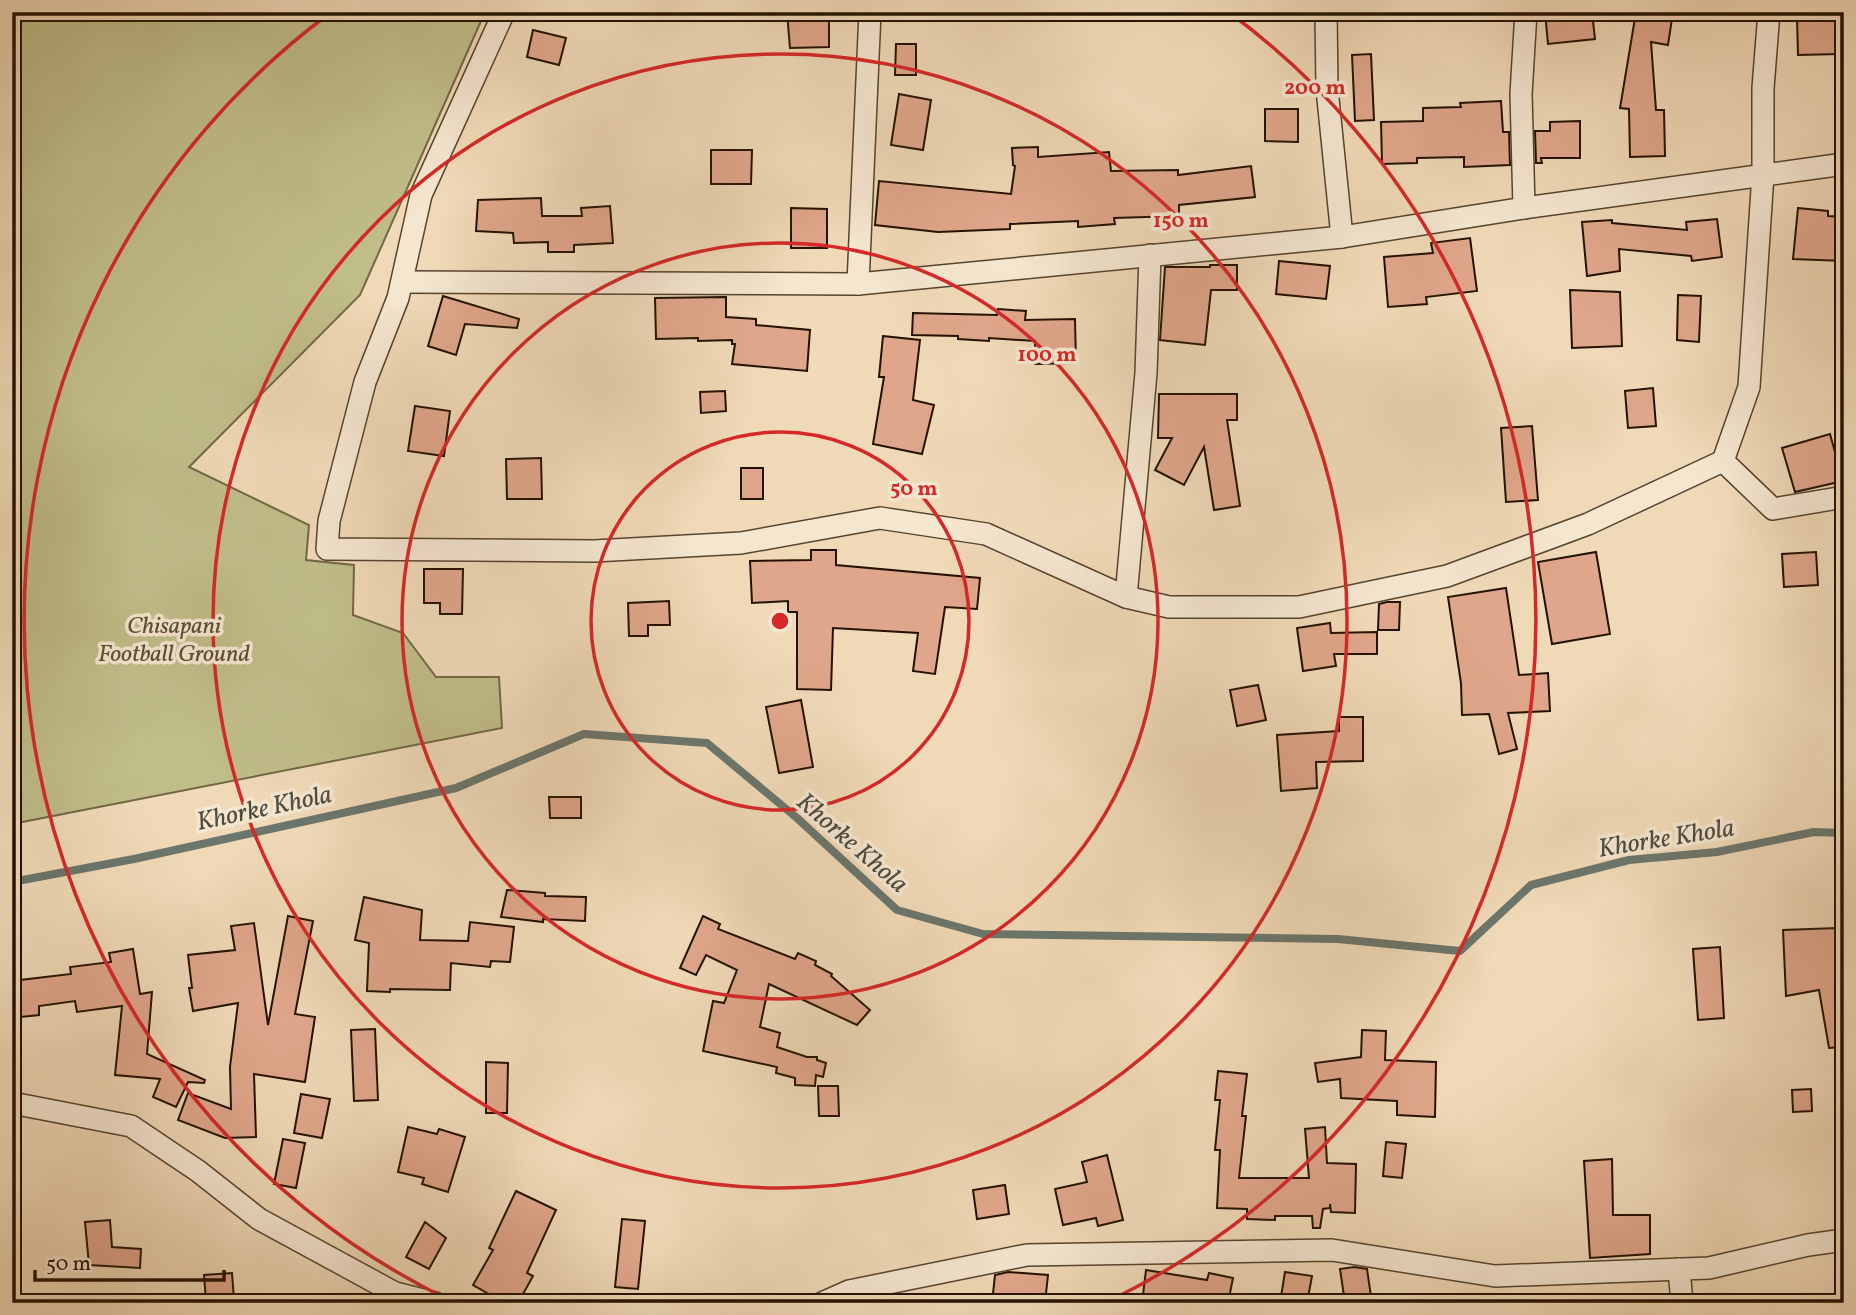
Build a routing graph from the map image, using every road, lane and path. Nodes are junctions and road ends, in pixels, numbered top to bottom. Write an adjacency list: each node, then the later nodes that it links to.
1 (504, 12): 11 (street)
2 (870, 12): 12 (street)
3 (1326, 12): 9 (street)
4 (1526, 12): 8 (street)
5 (1769, 12): 7 (street)
6 (1844, 164): 7 (street)
7 (1763, 174): 8 (street); 13 (street)
8 (1524, 208): 9 (street)
9 (1342, 237): 10 (street)
10 (1150, 256): 12 (street); 15 (street)
11 (403, 282): 12 (street); 15 (street)
12 (858, 284)
13 (1723, 461): 14 (street); 15 (street)
14 (1844, 497)
15 (1126, 597)
16 (12, 1103): 19 (street)
17 (1844, 1241): 18 (street)
18 (1679, 1269): 20 (street); 21 (street)
19 (435, 1303)
20 (822, 1303)
21 (1682, 1303)

